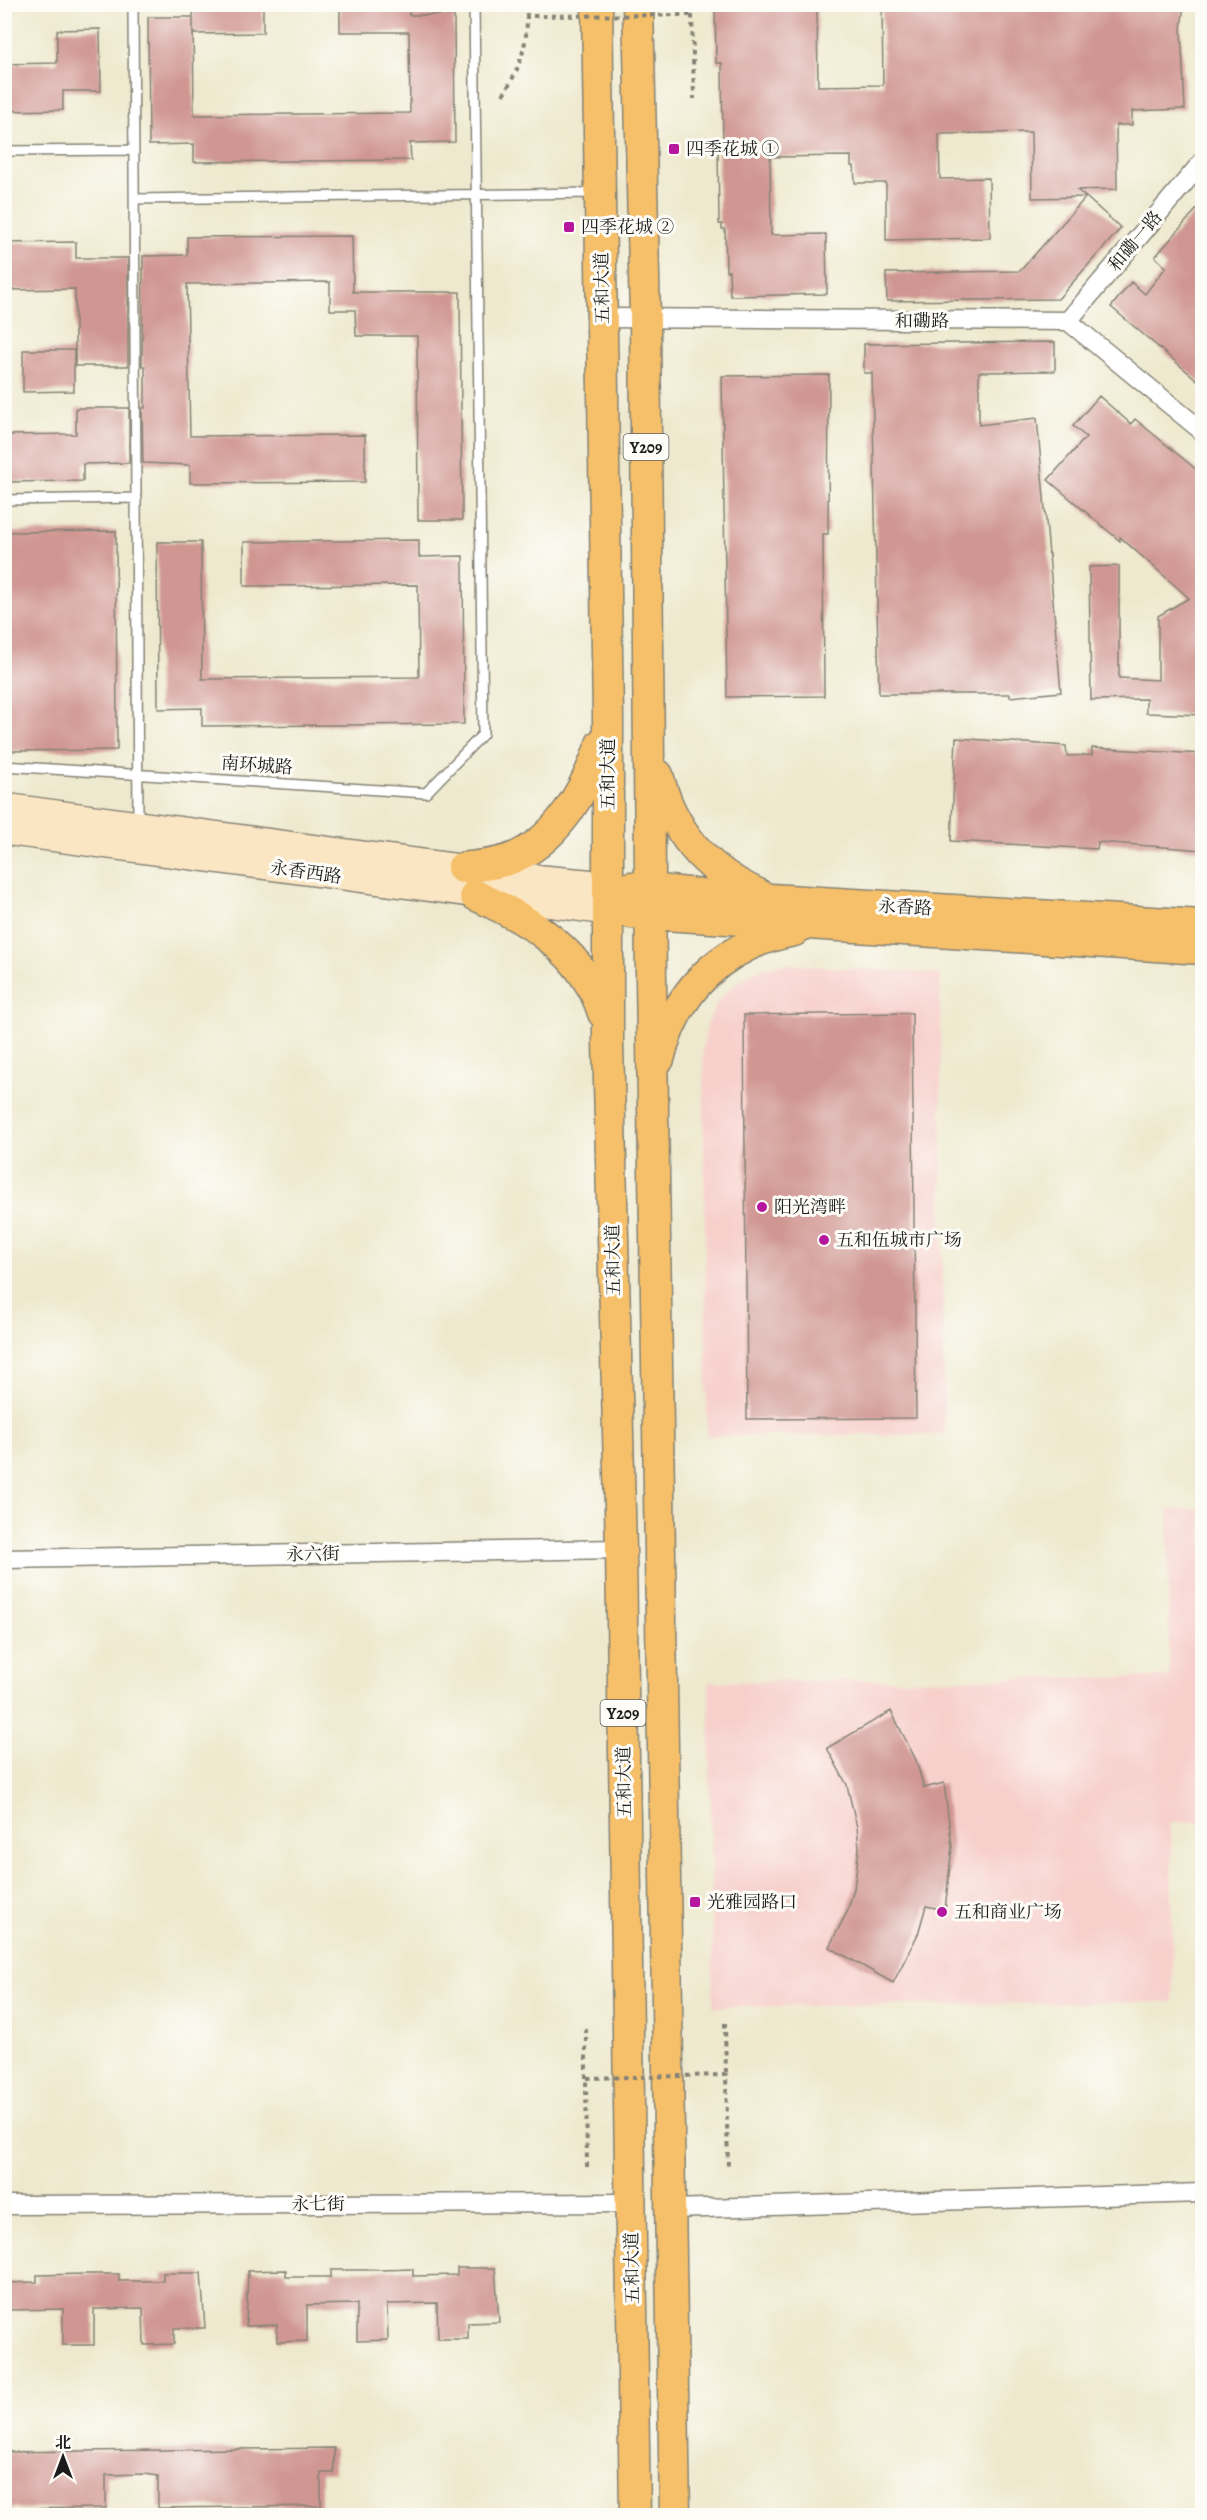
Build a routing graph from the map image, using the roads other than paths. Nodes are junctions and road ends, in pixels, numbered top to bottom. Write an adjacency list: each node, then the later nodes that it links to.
1 (133, 4): 5 (lane)
2 (474, 4): 9 (lane)
3 (597, 4): 8 (main road, 五和大道 / Y209)
4 (638, 4): 12 (main road, Y209)
5 (134, 150): 6 (lane); 10 (lane)
6 (4, 151)
7 (1203, 162): 13 (street, 和磡一路)
8 (600, 193): 9 (lane); 11 (main road, 五和大道 / Y209)
9 (476, 195): 10 (lane); 20 (lane, 南环城路)
10 (134, 199): 15 (lane)
11 (602, 318): 12 (street, 和磡路); 17 (main road, 五和大道 / Y209)
12 (645, 320): 13 (street, 和磡路); 18 (main road, Y209)
13 (1068, 321): 14 (street)
14 (1203, 431)
15 (136, 498): 16 (lane); 20 (lane)
16 (4, 500)
17 (608, 717): 18 (main road); 24 (main road); 26 (main road, 五和大道 / Y209)
18 (649, 729): 27 (main road); 28 (main road, Y209)
19 (4, 766): 20 (lane, 南环城路)
20 (139, 774): 22 (lane)
21 (4, 807): 22 (main road, 永香西路)
22 (138, 825): 24 (main road, 永香西路)
23 (4, 831): 25 (main road, 永香西路)
24 (462, 868): 26 (main road, 永香西路)
25 (475, 895): 26 (main road, 永香西路); 32 (main road)
26 (607, 898): 28 (main road, 永香路); 32 (main road, 五和大道 / Y209)
27 (781, 899): 28 (main road, 永香路); 29 (main road, 永香路)
28 (651, 901): 30 (main road, 永香路); 33 (main road, Y209)
29 (1203, 925)
30 (820, 926): 31 (main road, 永香路); 33 (main road)
31 (1203, 949)
32 (608, 1042): 34 (main road, 五和大道 / Y209)
33 (654, 1085): 34 (main road); 40 (main road, Y209)
34 (609, 1089): 35 (main road, 五和大道 / Y209)
35 (621, 1549): 36 (street, 永六街); 38 (main road, 五和大道 / Y209)
36 (4, 1559)
37 (1203, 2193): 40 (street)
38 (631, 2203): 39 (street, 永七街); 41 (main road, 五和大道 / Y209)
39 (4, 2205)
40 (672, 2209): 42 (main road, Y209)
41 (635, 2516)
42 (675, 2516)

